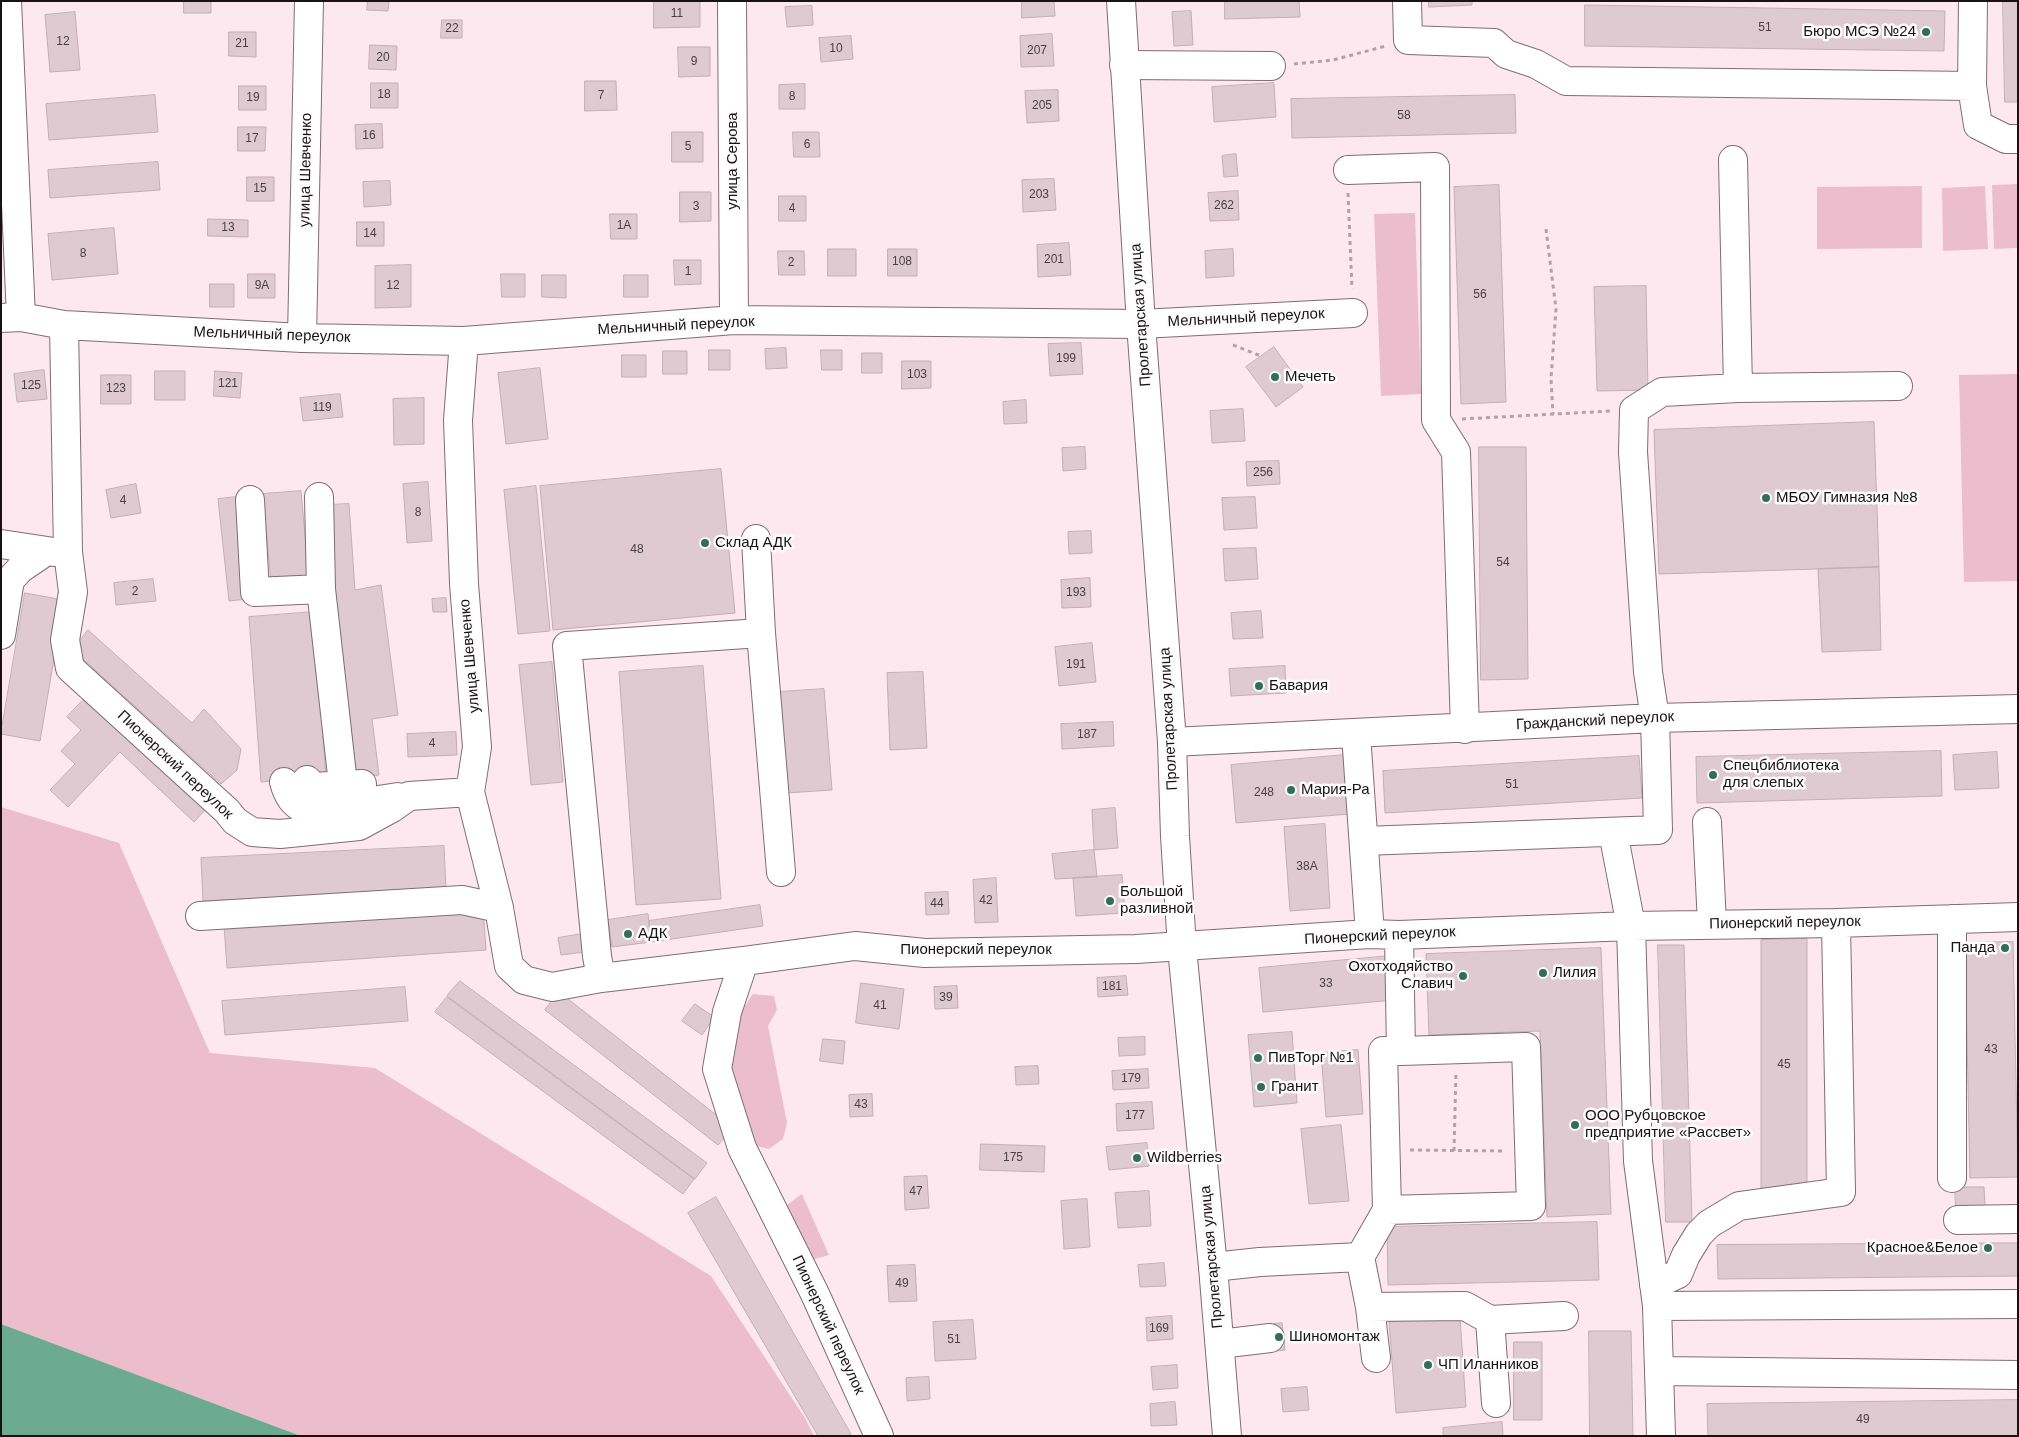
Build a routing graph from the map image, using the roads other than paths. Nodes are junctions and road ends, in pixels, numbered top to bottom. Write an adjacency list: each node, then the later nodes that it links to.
1 (7, 1): 10 (street)
2 (310, 1): 19 (street, улица Шевченко)
3 (732, 1): 16 (street, улица Серова)
4 (1121, 1): 7 (street, Пролетарская улица)
5 (1407, 1): 9 (street)
6 (1972, 1): 9 (street)
7 (1124, 65): 8 (street); 17 (street, Пролетарская улица)
8 (1271, 66)
9 (1972, 86): 11 (street)
10 (7, 124): 15 (street)
11 (2018, 139)
12 (1733, 160): 22 (street)
13 (1348, 170): 33 (street)
14 (1353, 313): 17 (street, Мельничный переулок)
15 (11, 317): 18 (street, Мельничный переулок)
16 (734, 320): 17 (street, Мельничный переулок); 20 (street, Мельничный переулок)
17 (1141, 324): 35 (street, Пролетарская улица)
18 (64, 325): 19 (street, Мельничный переулок); 27 (street, Пионерский переулок)
19 (302, 338): 20 (street, Мельничный переулок)
20 (464, 341): 37 (street, улица Шевченко)
21 (1898, 386): 22 (street)
22 (1738, 388): 32 (street)
23 (319, 497): 28 (street)
24 (250, 500): 28 (street)
25 (756, 539): 29 (street)
26 (1, 544): 27 (street)
27 (56, 552): 30 (street); 38 (street, Пионерский переулок)
28 (321, 589): 36 (street)
29 (761, 633): 42 (street); 55 (street)
30 (1, 635)
31 (2018, 709): 32 (street, Гражданский переулок)
32 (1655, 718): 33 (street, Гражданский переулок); 40 (street)
33 (1465, 729): 34 (street, Гражданский переулок)
34 (1356, 734): 35 (street, Гражданский переулок); 41 (street)
35 (1172, 742): 52 (street, Пролетарская улица)
36 (343, 784): 38 (street); 38 (street)
37 (470, 792): 38 (street); 43 (street, улица Шевченко)
38 (409, 796)
39 (1707, 822): 48 (street)
40 (1613, 832): 41 (street); 49 (street)
41 (1364, 842): 50 (street)
42 (781, 872)
43 (499, 908): 44 (street); 54 (street, улица Шевченко)
44 (200, 916)
45 (2018, 917): 46 (street, Пионерский переулок)
46 (1952, 919): 47 (street, Пионерский переулок); 57 (street)
47 (1836, 923): 48 (street, Пионерский переулок); 63 (street)
48 (1712, 924): 49 (street, Пионерский переулок)
49 (1631, 926): 51 (street, Пионерский переулок); 63 (street)
50 (1370, 934): 51 (street, Пионерский переулок); 52 (street, Пионерский переулок)
51 (1399, 935): 56 (street)
52 (1182, 948): 53 (street, Пионерский переулок); 62 (street, Пролетарская улица)
53 (744, 962): 55 (street, Пионерский переулок); 74 (street, Пионерский переулок)
54 (509, 966): 55 (street, Пионерский переулок)
55 (601, 978)
56 (1401, 1050): 58 (street); 58 (street)
57 (1952, 1178)
58 (1387, 1210): 61 (street)
59 (2018, 1219): 60 (street)
60 (1958, 1220)
61 (1360, 1258): 62 (street); 65 (street)
62 (1213, 1267): 69 (street, Пролетарская улица)
63 (1655, 1296): 64 (street); 71 (street)
64 (2018, 1304)
65 (1370, 1307): 67 (street); 70 (street)
66 (1564, 1316): 67 (street)
67 (1490, 1320): 73 (street)
68 (1270, 1338): 69 (street)
69 (1220, 1344): 75 (street, Пролетарская улица)
70 (1376, 1358)
71 (1659, 1371): 72 (street); 76 (street)
72 (2018, 1375)
73 (1496, 1403)
74 (879, 1436)
75 (1227, 1436)
76 (1661, 1436)

